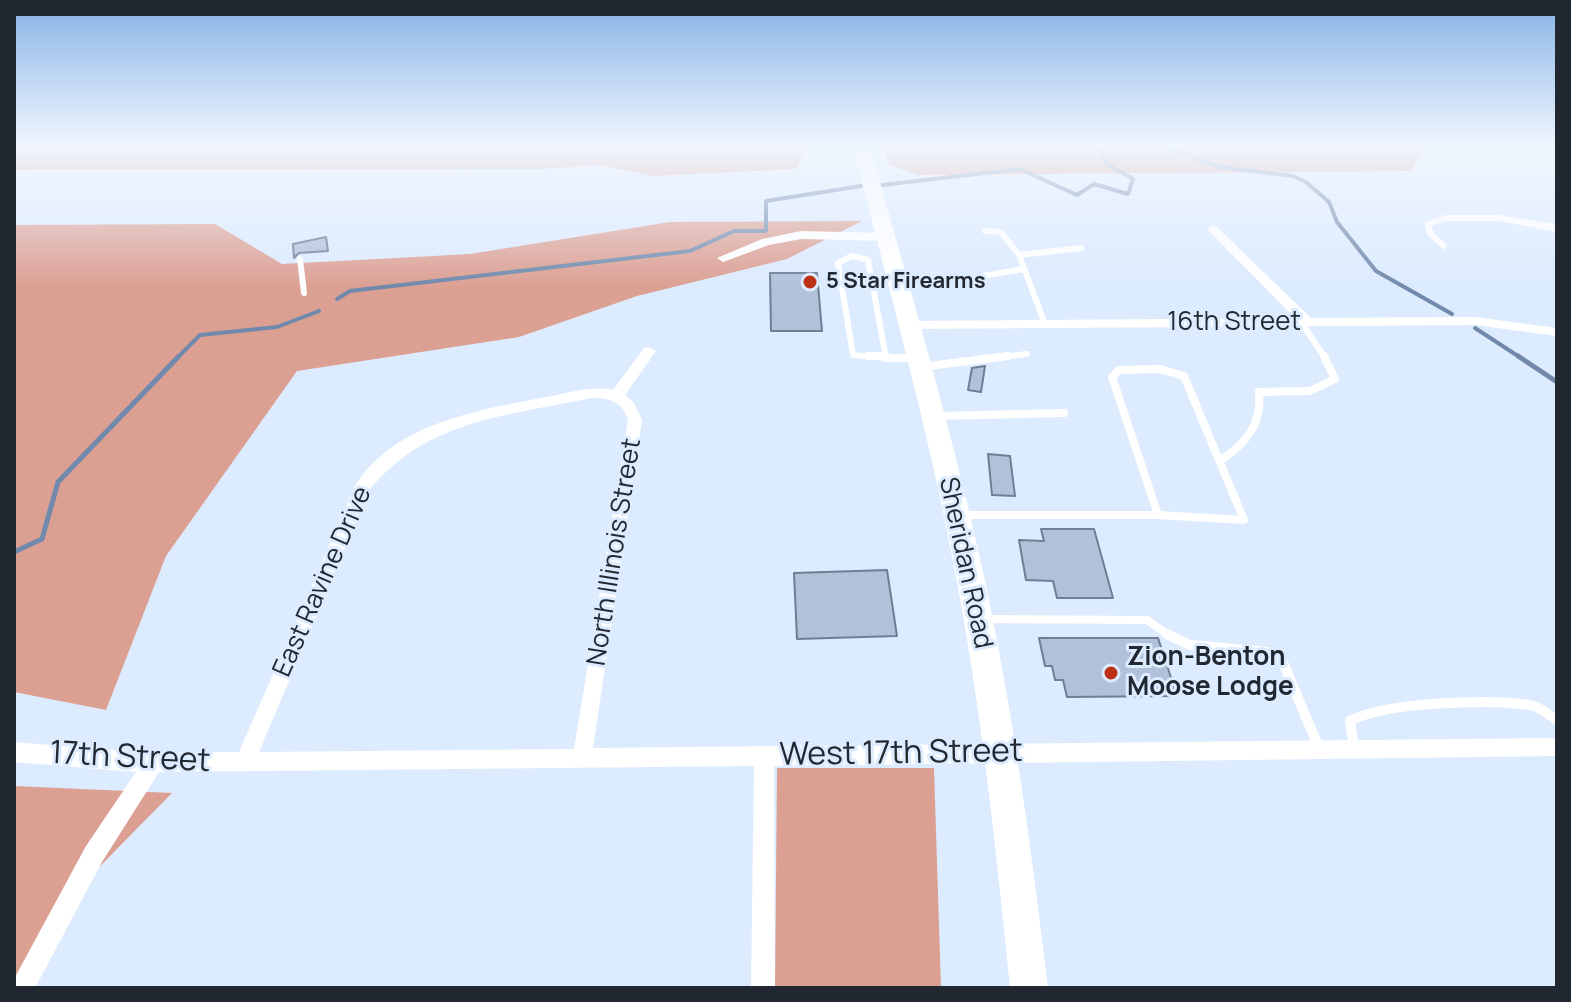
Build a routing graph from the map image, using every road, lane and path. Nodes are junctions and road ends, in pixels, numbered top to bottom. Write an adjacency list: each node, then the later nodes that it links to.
1 (874, 193): 6 (main road, Sheridan Road)
2 (1499, 218): 3 (street); 7 (lane)
3 (1557, 228)
4 (1213, 229): 15 (street)
5 (985, 231): 9 (lane)
6 (886, 237): 10 (street); 17 (main road, Sheridan Road)
7 (1444, 246)
8 (1081, 248): 9 (lane)
9 (1019, 255): 12 (lane)
10 (723, 258)
11 (300, 259): 14 (lane)
12 (1024, 269): 13 (lane); 16 (lane)
13 (983, 276)
14 (304, 293)
15 (1304, 322): 16 (street, 16th Street); 18 (street, 16th Street); 26 (lane)
16 (1045, 324): 17 (street, 16th Street)
17 (910, 325): 22 (main road, Sheridan Road)
18 (1557, 332)
19 (649, 351): 23 (street)
20 (1027, 354): 22 (lane)
21 (886, 358): 21 (lane); 22 (lane)
22 (919, 362): 25 (main road, Sheridan Road)
23 (616, 396): 37 (street, North Illinois Street); 39 (street, East Ravine Drive)
24 (1064, 413): 25 (lane)
25 (932, 416): 27 (main road, Sheridan Road)
26 (1220, 461): 28 (lane); 28 (lane)
27 (955, 515): 28 (lane); 29 (main road, Sheridan Road)
28 (1158, 515)
29 (979, 619): 32 (lane); 35 (main road, Sheridan Road)
30 (1557, 720): 33 (lane)
31 (1557, 747): 33 (street, West 17th Street)
32 (1320, 749): 33 (street, West 17th Street); 35 (street, West 17th Street)
33 (1355, 749)
34 (14, 752): 38 (street, 17th Street)
35 (1002, 753): 36 (street, West 17th Street); 42 (main road, Sheridan Road)
36 (764, 756): 37 (street, West 17th Street); 41 (street)
37 (582, 758): 39 (street, West 17th Street)
38 (154, 762): 39 (street, 17th Street); 40 (street)
39 (245, 762)
40 (22, 988)
41 (763, 988)
42 (1029, 988)

